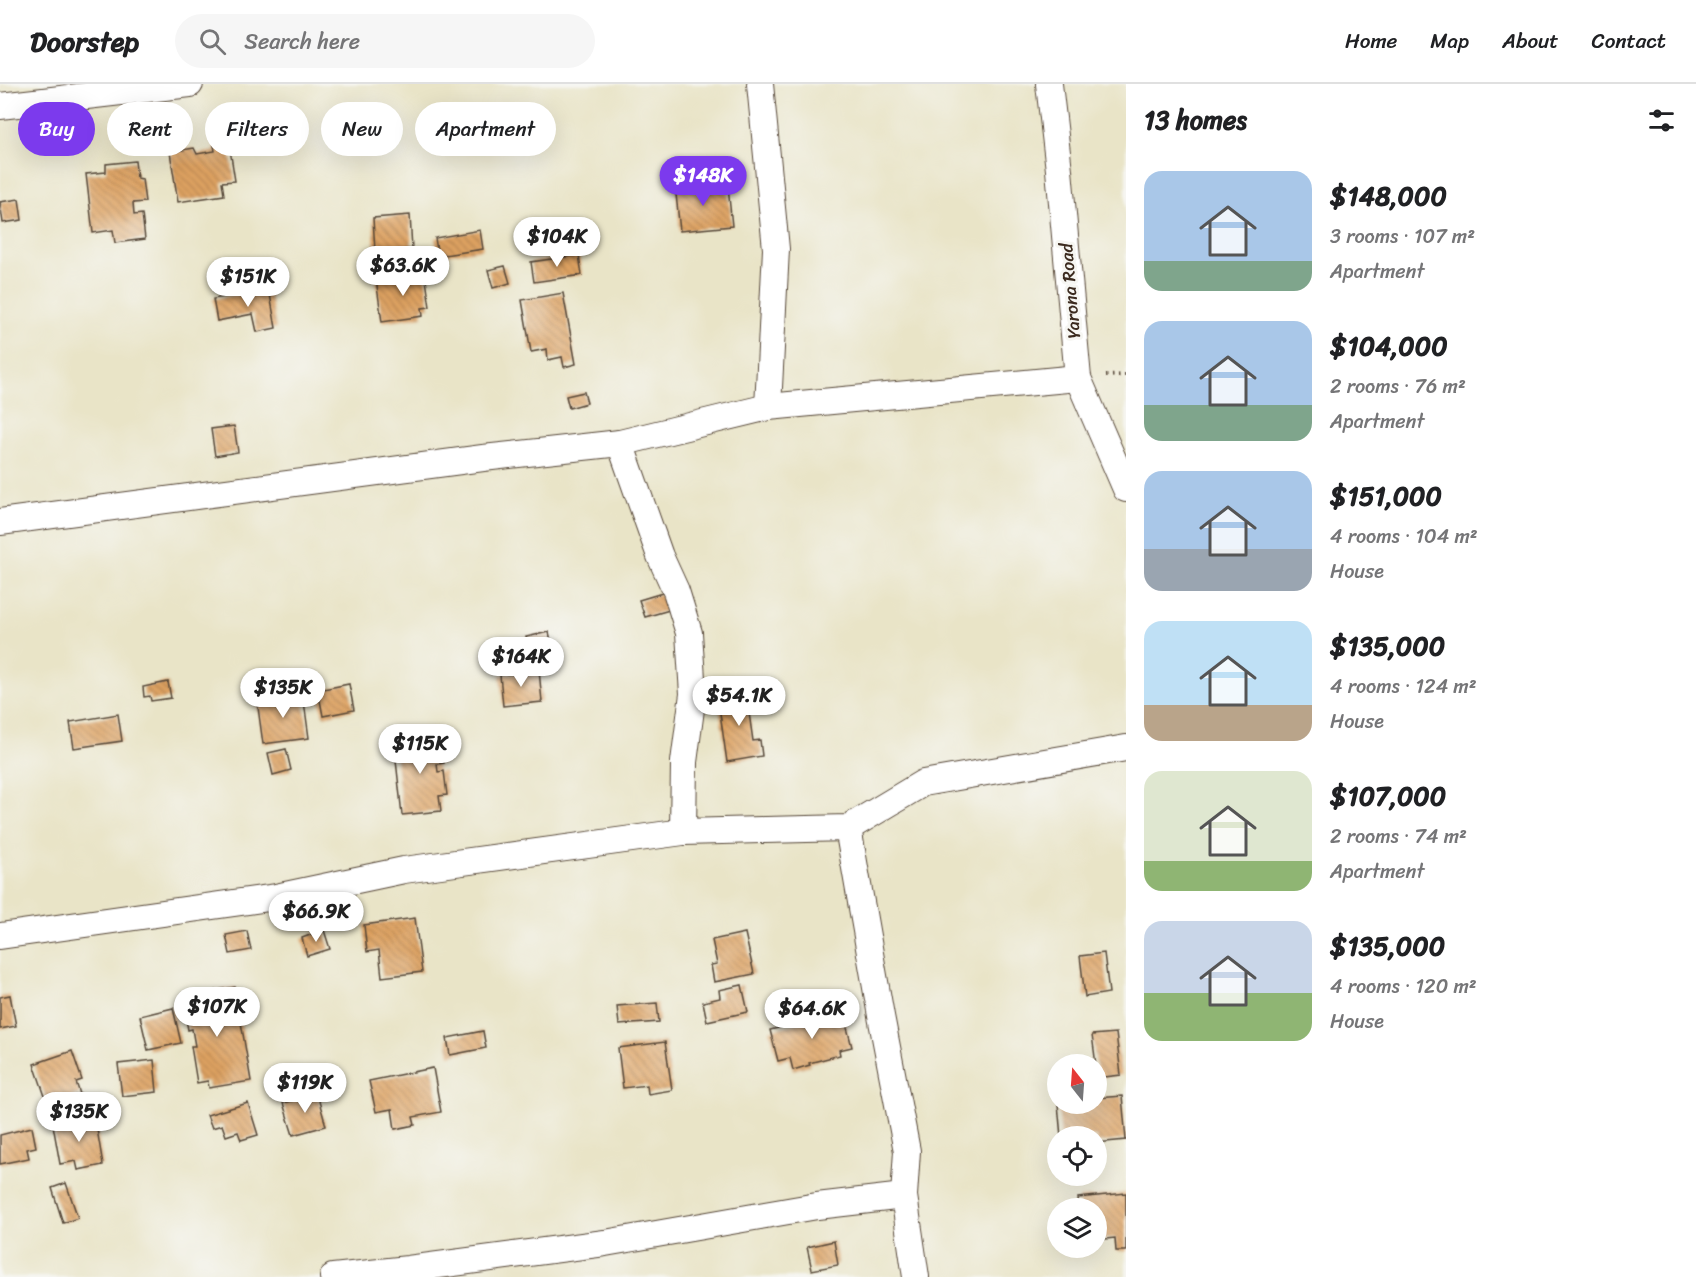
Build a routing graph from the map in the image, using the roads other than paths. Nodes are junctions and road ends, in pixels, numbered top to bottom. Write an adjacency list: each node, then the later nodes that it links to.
1 (190, 84): 4 (street)
2 (760, 84): 6 (street)
3 (1048, 84): 5 (street, Yarona Road)
4 (0, 106)
5 (1078, 378): 6 (street); 8 (street, Yarona Road)
6 (768, 407): 7 (street)
7 (620, 443): 9 (street); 12 (street)
8 (1126, 489)
9 (0, 522)
10 (1126, 748): 11 (street)
11 (848, 828): 12 (street); 14 (street)
12 (683, 832): 13 (street)
13 (0, 936)
14 (904, 1196): 15 (street); 17 (street)
15 (409, 1273): 16 (street)
16 (333, 1277)
17 (916, 1277)

